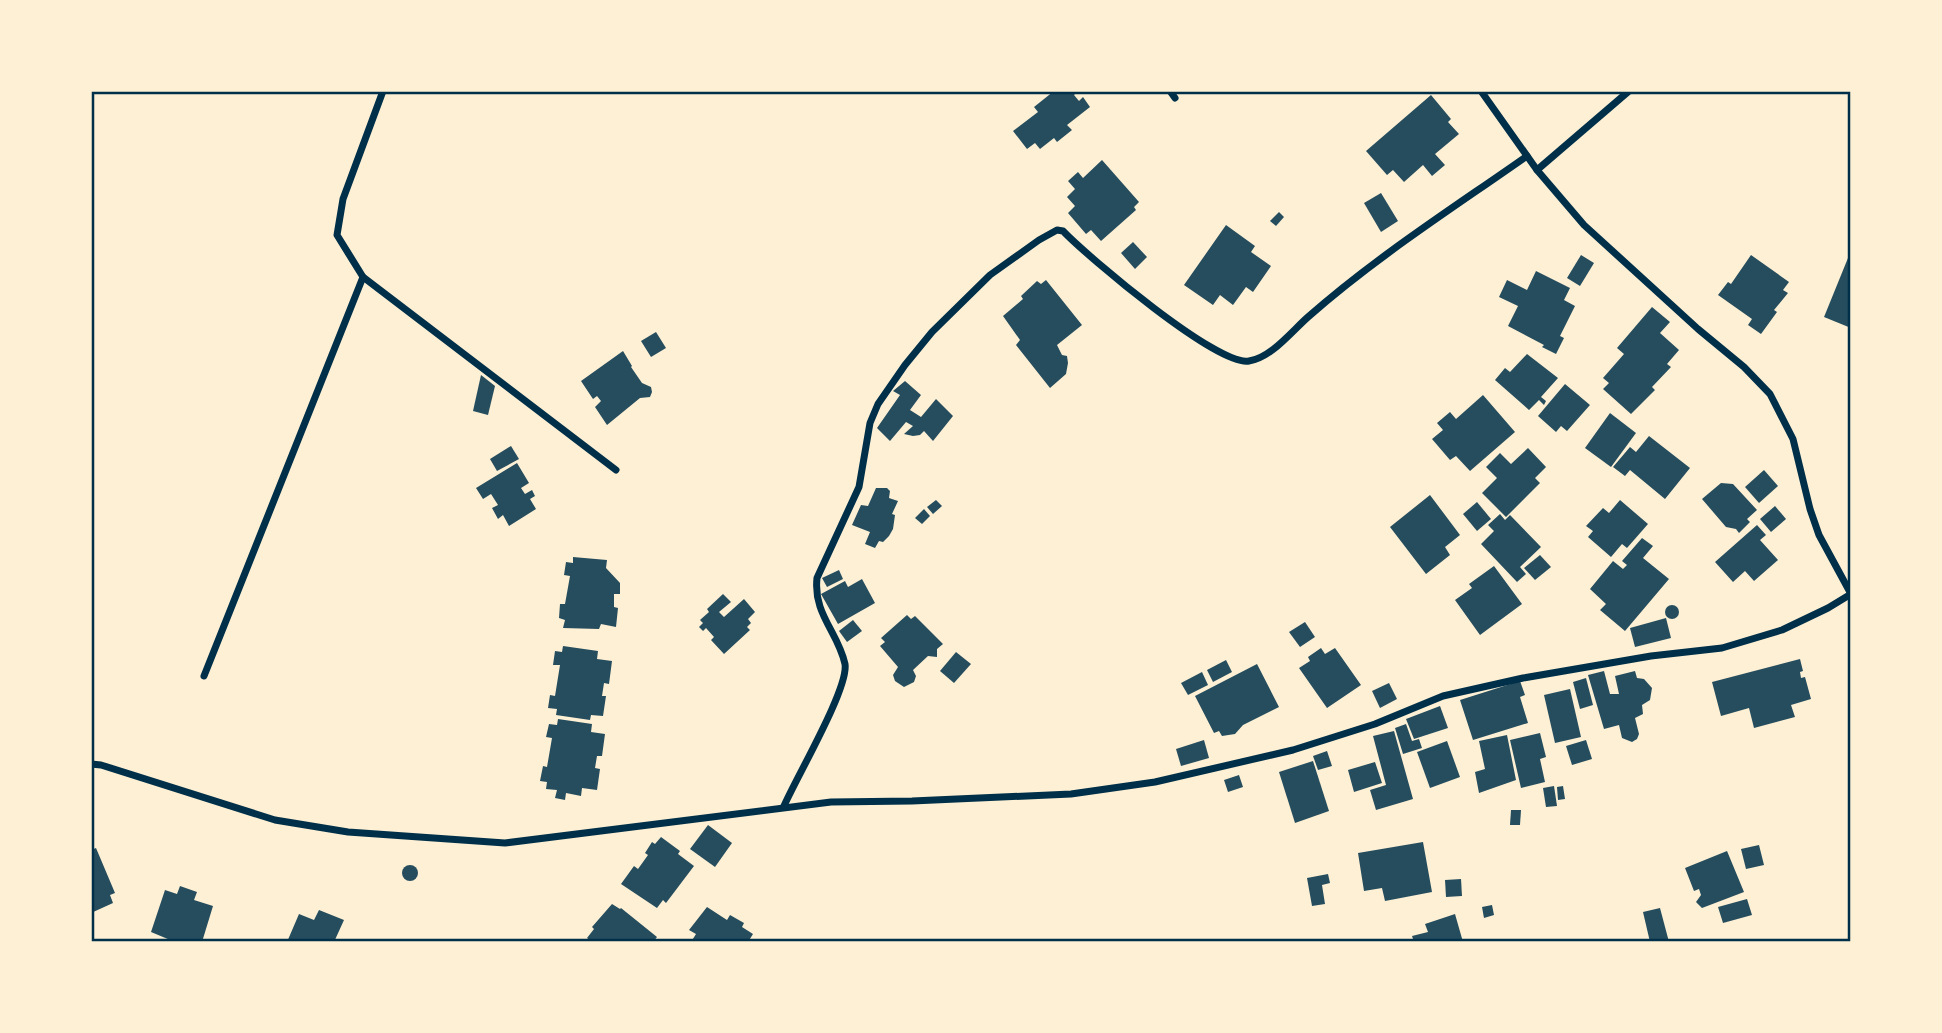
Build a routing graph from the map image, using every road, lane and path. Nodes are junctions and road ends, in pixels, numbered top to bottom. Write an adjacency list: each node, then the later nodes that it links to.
1 (383, 91): 6 (street)
2 (1481, 91): 4 (street)
3 (1629, 91): 5 (street)
4 (1527, 156): 5 (street); 11 (street)
5 (1536, 170): 8 (street)
6 (363, 277): 7 (street); 9 (street)
7 (616, 470)
8 (1851, 594): 11 (street)
9 (204, 676)
10 (91, 764): 11 (street)
11 (784, 806)

